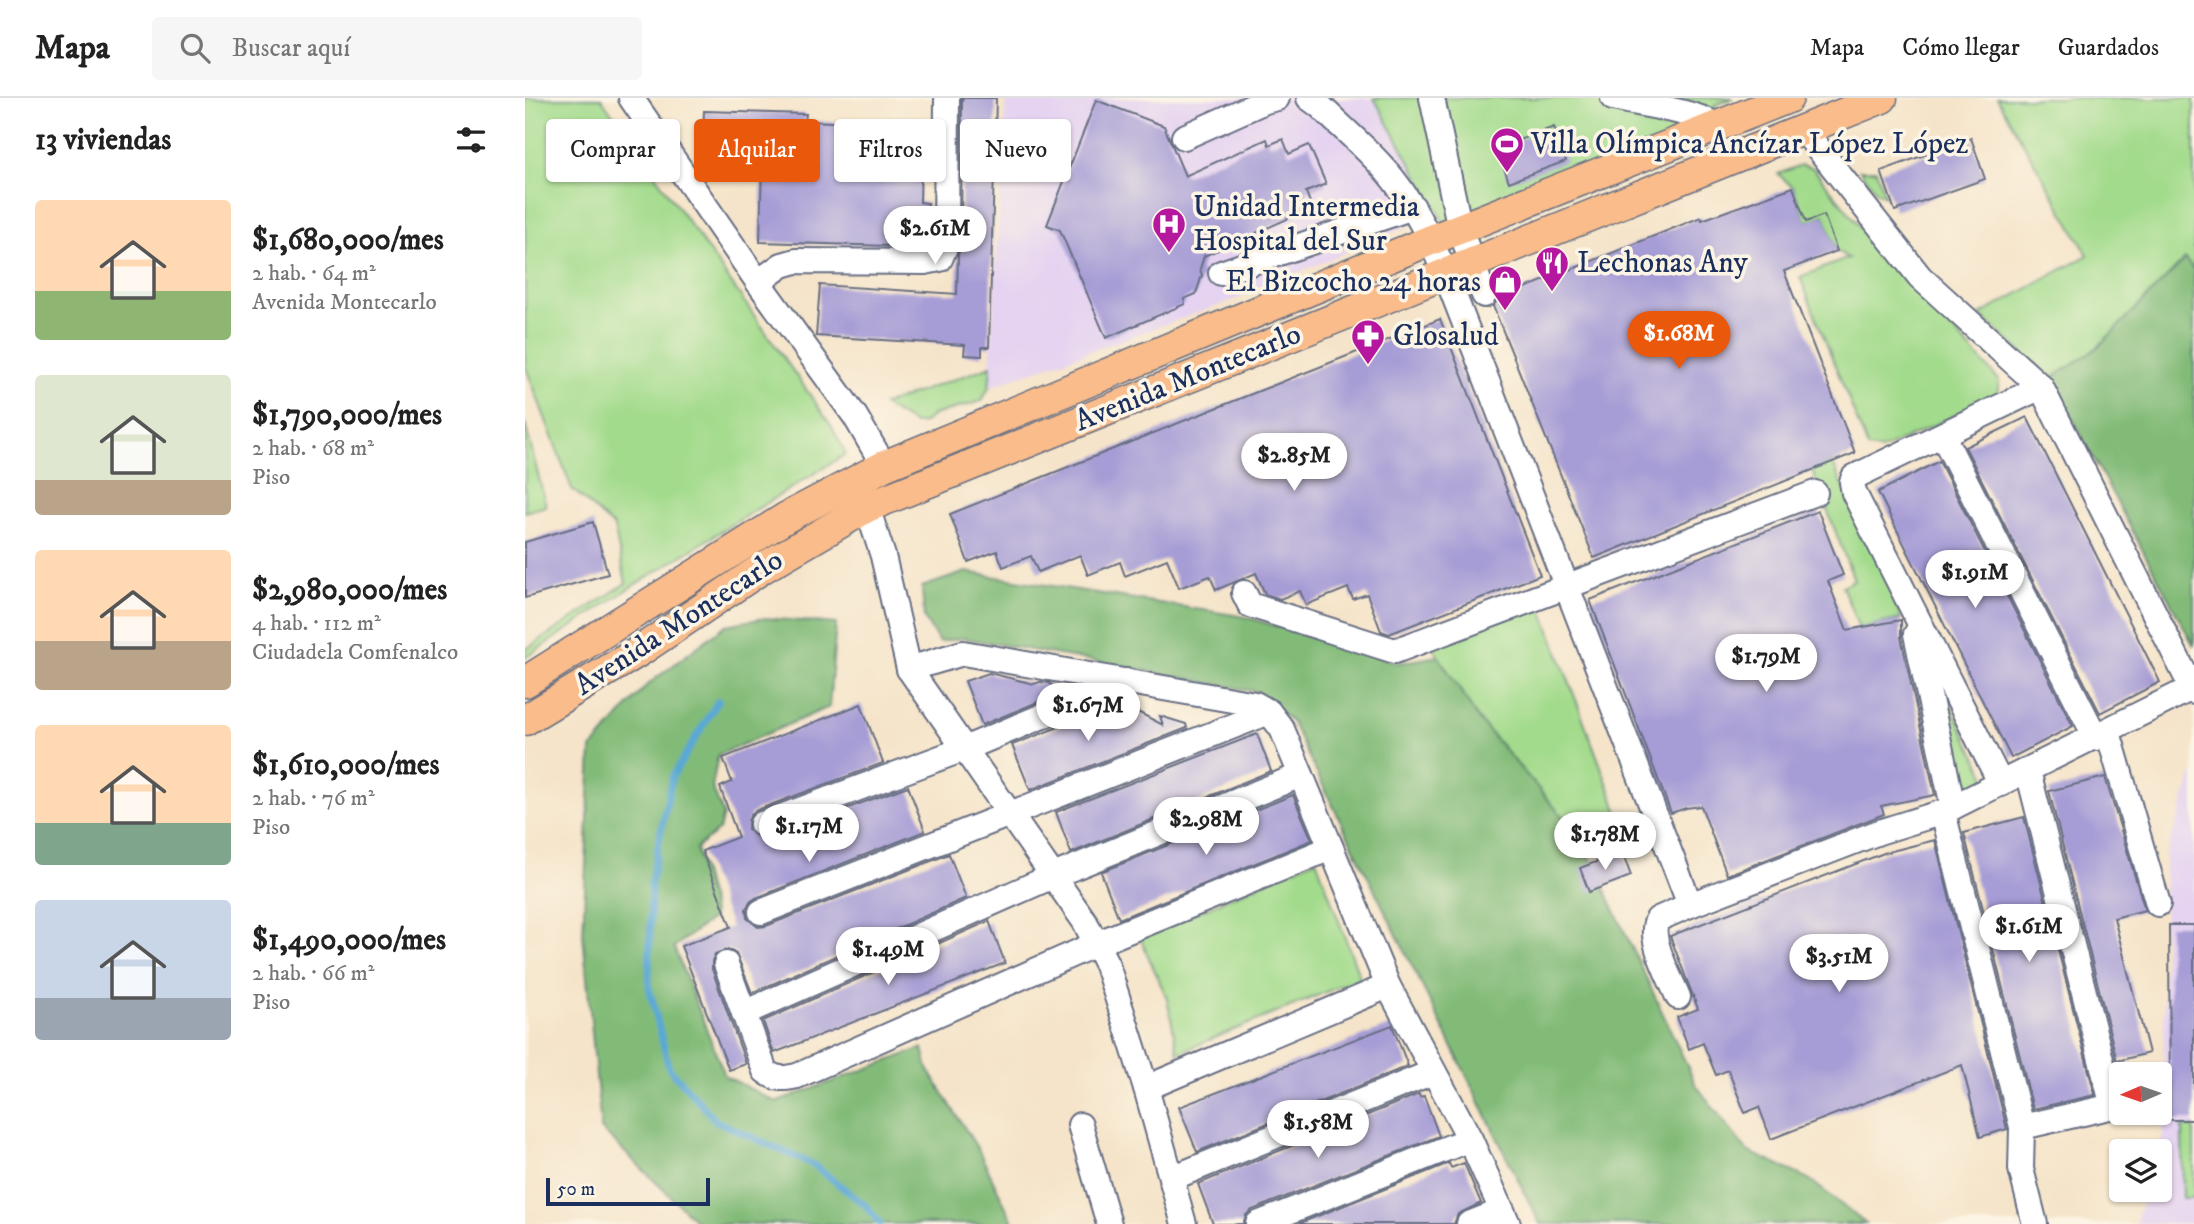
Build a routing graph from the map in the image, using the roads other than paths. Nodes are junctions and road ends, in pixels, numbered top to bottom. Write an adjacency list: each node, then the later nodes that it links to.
1 (631, 98): 17 (street)
2 (947, 98): 17 (street)
3 (1277, 98): 11 (street)
4 (1309, 98): 12 (street)
5 (1432, 98): 13 (street)
6 (1613, 98): 9 (street)
7 (1789, 98): 9 (main road, Avenida Montecarlo)
8 (1882, 98): 10 (main road, Avenida Montecarlo)
9 (1717, 126): 13 (main road, Avenida Montecarlo)
10 (1803, 129): 15 (main road, Avenida Montecarlo); 19 (street)
11 (1184, 137)
12 (1413, 207): 14 (street); 16 (street)
13 (1460, 229): 14 (main road, Avenida Montecarlo); 15 (street)
14 (1431, 240): 15 (street); 21 (main road, Avenida Montecarlo)
15 (1460, 269): 18 (street); 23 (main road, Avenida Montecarlo); 24 (street)
16 (1221, 273)
17 (758, 282): 21 (street)
18 (1483, 295)
19 (2041, 387): 20 (street); 30 (street)
20 (1943, 436): 26 (street); 33 (street)
21 (884, 466): 29 (main road, Avenida Montecarlo)
22 (1815, 493): 24 (street)
23 (867, 507): 27 (street); 32 (main road, Avenida Montecarlo)
24 (1567, 588): 25 (street); 44 (street)
25 (1244, 593)
26 (1909, 599): 37 (street); 38 (street)
27 (909, 669): 28 (street); 34 (street)
28 (1126, 681): 31 (street); 34 (street)
29 (525, 682)
30 (2193, 690): 33 (street)
31 (1269, 712): 36 (street); 39 (street)
32 (525, 720)
33 (2102, 735): 35 (street); 43 (street)
34 (964, 749): 39 (street); 40 (street)
35 (2028, 771): 37 (street); 54 (street)
36 (1301, 775): 41 (street); 42 (street)
37 (2001, 784): 38 (street)
38 (1948, 810): 44 (street); 54 (street)
39 (1009, 813): 42 (street); 45 (street)
40 (761, 824)
41 (1331, 848): 46 (street); 48 (street)
42 (1053, 876): 46 (street); 50 (street)
43 (2158, 904)
44 (1690, 905): 49 (street)
45 (761, 912)
46 (1096, 944): 50 (street); 52 (street)
47 (726, 964): 50 (street)
48 (1388, 986): 51 (street); 52 (street)
49 (1678, 997)
50 (744, 1013)
51 (1433, 1072): 55 (street); 56 (street)
52 (1146, 1088): 56 (street)
53 (1080, 1125): 58 (street)
54 (2022, 1127): 62 (street)
55 (1470, 1139): 57 (street); 60 (street)
56 (1171, 1178): 59 (street)
57 (1505, 1217): 61 (street)
58 (1109, 1224)
59 (1184, 1224)
60 (1258, 1224)
61 (1469, 1224)
62 (2035, 1224)

